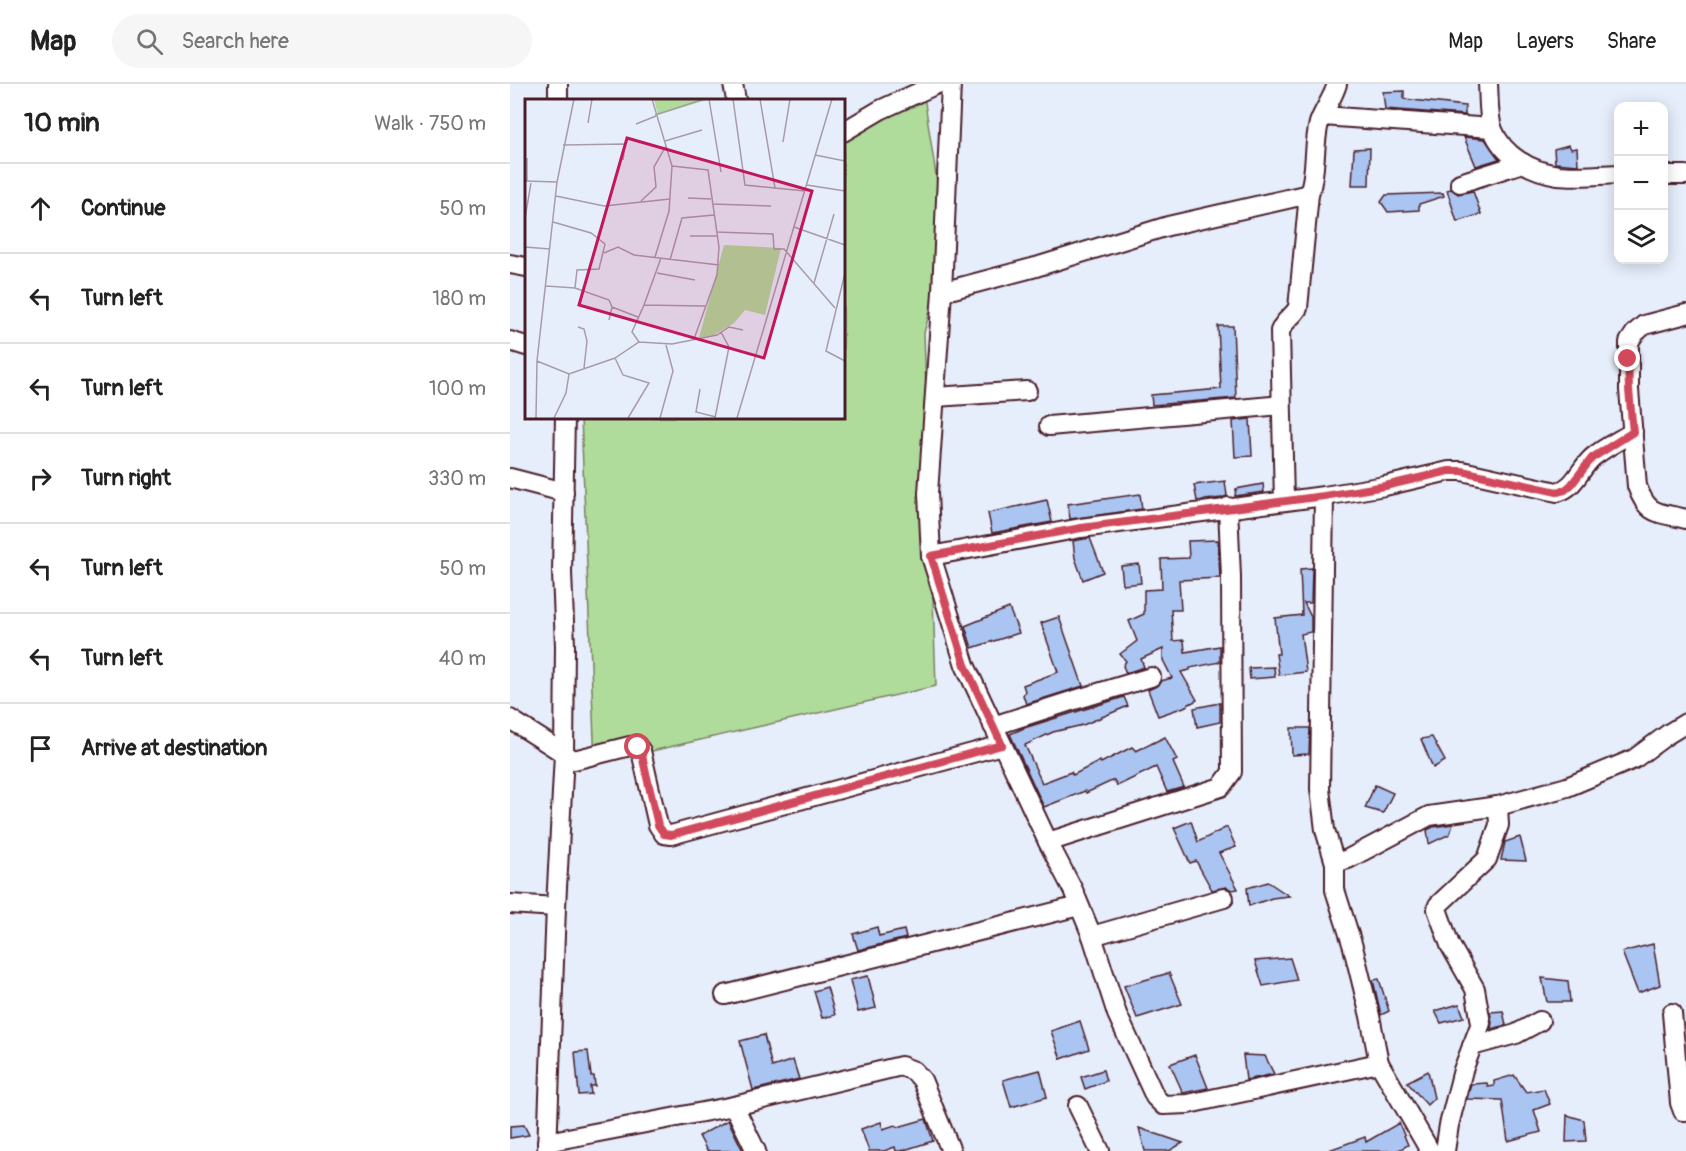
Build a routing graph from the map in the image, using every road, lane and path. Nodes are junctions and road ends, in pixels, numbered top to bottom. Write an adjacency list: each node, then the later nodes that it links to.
1 (733, 84): 6 (street)
2 (937, 84): 9 (street)
3 (951, 84): 18 (street)
4 (1337, 84): 7 (street)
5 (1488, 84): 8 (street)
6 (736, 99)
7 (1323, 116): 8 (street); 15 (street)
8 (1491, 128): 10 (street)
9 (844, 131)
10 (1523, 163): 11 (street); 14 (street)
11 (1614, 174)
12 (1668, 175): 13 (street)
13 (1686, 175)
14 (1460, 183)
15 (1309, 194): 18 (street); 24 (street)
16 (510, 264): 17 (street)
17 (525, 267)
18 (942, 292): 23 (street)
19 (1686, 314): 27 (street)
20 (510, 341): 21 (street)
21 (525, 346)
22 (1027, 391): 23 (street)
23 (934, 397): 34 (street)
24 (1281, 405): 26 (street); 31 (street)
25 (565, 418): 29 (street)
26 (1049, 426)
27 (1633, 432): 30 (street); 33 (street)
28 (510, 478): 29 (street)
29 (564, 492): 40 (street)
30 (1324, 496): 31 (street); 43 (street)
31 (1284, 501): 32 (street)
32 (1228, 507): 34 (street); 42 (street)
33 (1686, 519)
34 (931, 556): 38 (street)
35 (1151, 677): 38 (street)
36 (510, 719): 40 (street)
37 (1686, 723): 41 (street)
38 (993, 726): 39 (street)
39 (1002, 745): 40 (street); 42 (street)
40 (564, 754): 47 (street)
41 (1498, 806): 43 (street); 52 (street)
42 (1048, 842): 46 (street)
43 (1335, 863): 53 (street)
44 (1224, 898): 48 (street)
45 (510, 904): 47 (street)
46 (1079, 906): 48 (street); 49 (street)
47 (556, 907): 57 (street)
48 (1092, 936): 53 (street)
49 (725, 995)
50 (1672, 1013): 56 (street)
51 (1540, 1021): 52 (street)
52 (1472, 1046): 62 (street)
53 (1379, 1063): 61 (street)
54 (734, 1106): 57 (street); 58 (street); 59 (street)
55 (1078, 1106): 60 (street)
56 (1686, 1111)
57 (547, 1146)
58 (756, 1151)
59 (951, 1151)
60 (1100, 1151)
61 (1430, 1151)
62 (1445, 1151)

